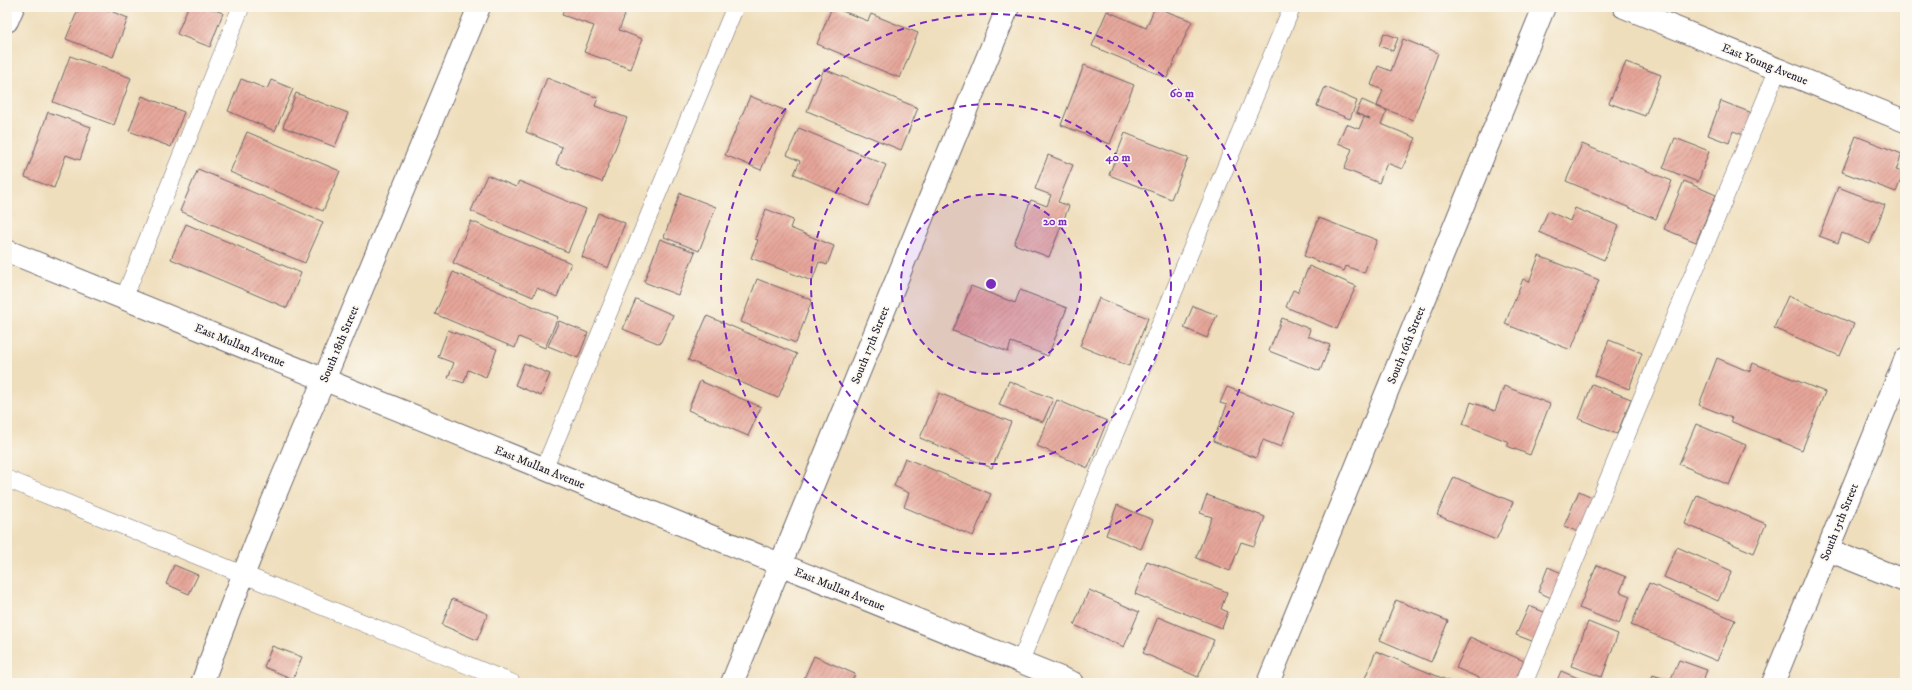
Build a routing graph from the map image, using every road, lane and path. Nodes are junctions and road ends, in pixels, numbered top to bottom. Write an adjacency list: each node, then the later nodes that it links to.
1 (13, 7): 9 (street)
2 (241, 7): 13 (lane)
3 (479, 7): 15 (street, South 18th Street)
4 (734, 7): 16 (lane)
5 (1008, 7): 19 (street, South 17th Street)
6 (1292, 7): 22 (lane)
7 (1544, 7): 27 (street, South 16th Street)
8 (1624, 7): 10 (street, East Young Avenue)
9 (7, 21)
10 (1778, 69): 11 (street, East Young Avenue); 28 (lane)
11 (1905, 121)
12 (7, 251): 13 (street, East Mullan Avenue)
13 (124, 298): 15 (street, East Mullan Avenue)
14 (1905, 360): 18 (street, South 15th Street)
15 (324, 380): 16 (street, East Mullan Avenue); 20 (street, South 18th Street)
16 (544, 469): 19 (street, East Mullan Avenue)
17 (7, 479): 20 (lane)
18 (1828, 550): 21 (street); 29 (street, South 15th Street)
19 (780, 565): 22 (street, East Mullan Avenue); 25 (street, South 17th Street)
20 (243, 574): 23 (street, South 18th Street); 24 (lane)
21 (1905, 581)
22 (1020, 662): 26 (street, East Mullan Avenue)
23 (202, 683)
24 (512, 683)
25 (732, 683)
26 (1072, 683)
27 (1268, 683)
28 (1524, 683)
29 (1773, 683)

